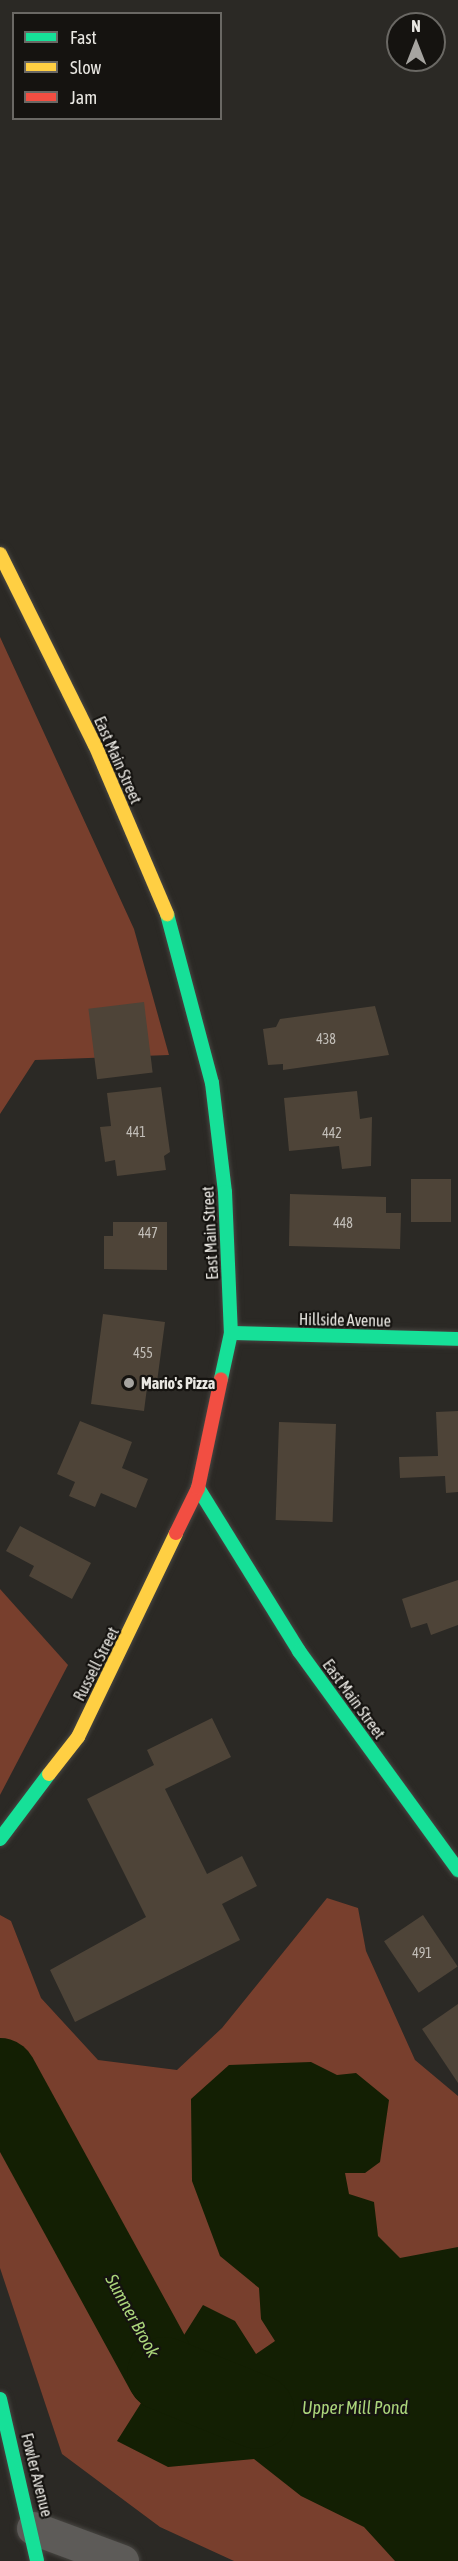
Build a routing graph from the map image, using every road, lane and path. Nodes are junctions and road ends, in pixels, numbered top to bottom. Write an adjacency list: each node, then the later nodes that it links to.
1 (0, 554): 2 (main road, East Main Street)
2 (231, 1333): 3 (main road, Hillside Avenue); 4 (main road, East Main Street)
3 (458, 1339)
4 (198, 1488): 5 (main road, Russell Street); 6 (main road, East Main Street)
5 (3, 1837)
6 (458, 1870)
7 (0, 2398): 8 (main road, Fowler Avenue)
8 (33, 2528): 9 (main road, Fowler Avenue); 10 (street)
9 (37, 2561)
10 (122, 2561)

